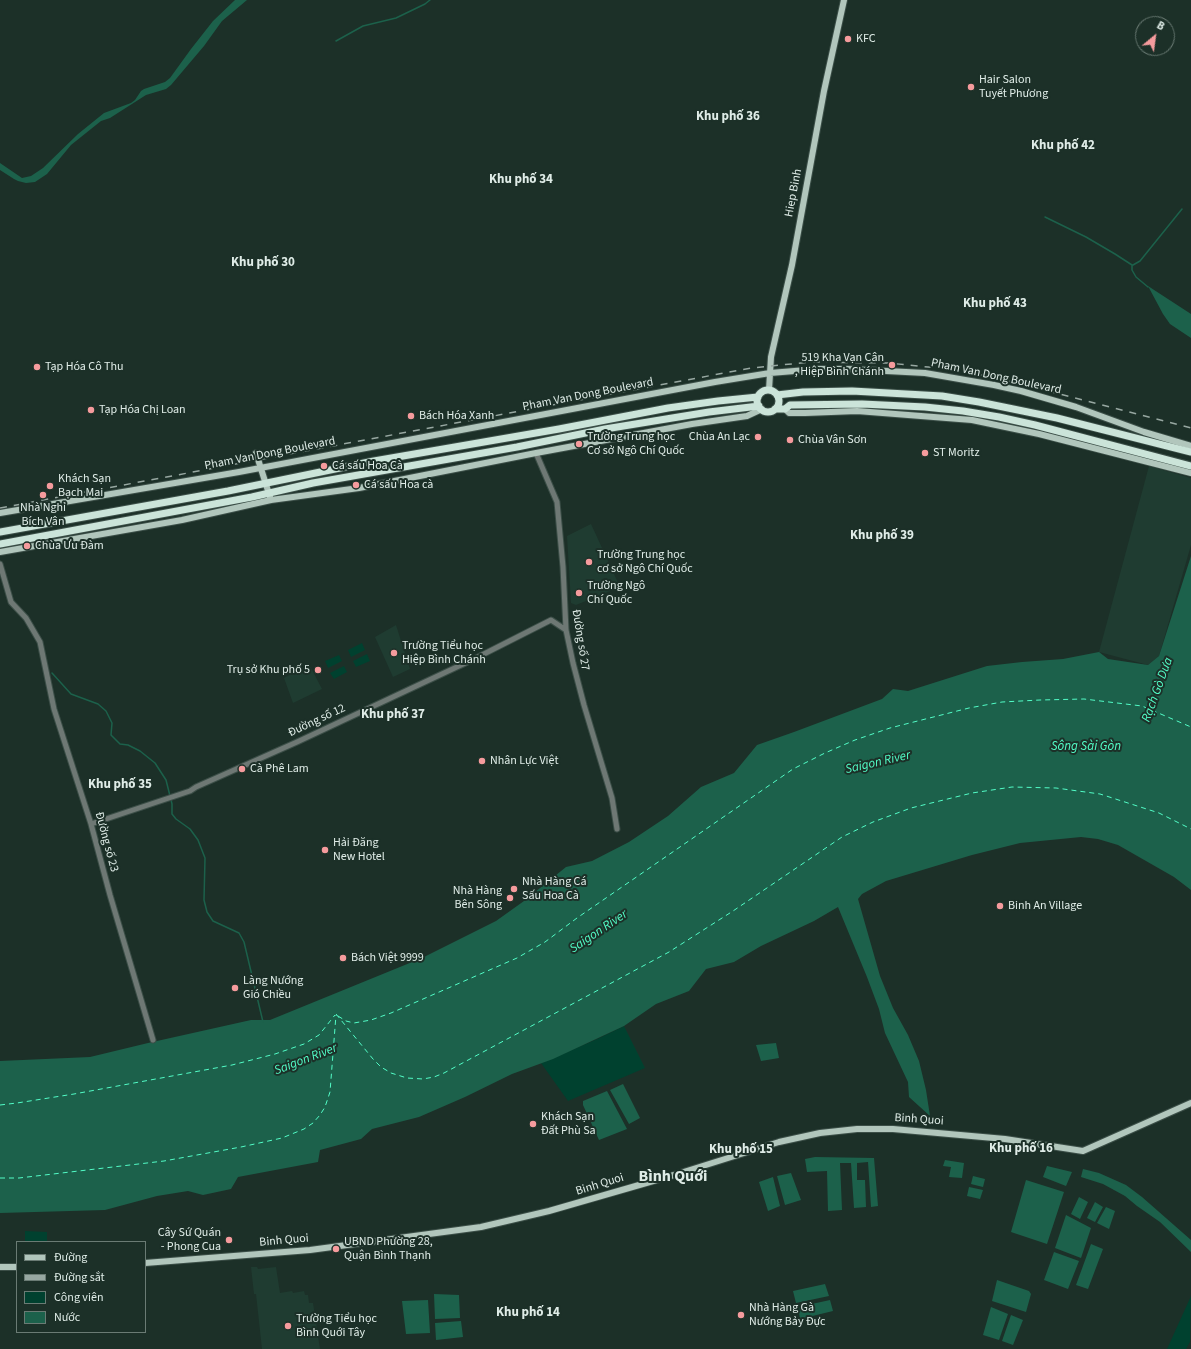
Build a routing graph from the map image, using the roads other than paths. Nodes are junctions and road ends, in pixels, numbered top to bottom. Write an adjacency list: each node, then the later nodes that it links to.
1 (844, 0): 2 (main road, Hiep Binh)
2 (770, 373): 3 (main road, Hiep Binh); 9 (main road, Pham Van Dong Boulevard); 15 (main road, Pham Van Dong Boulevard)
3 (769, 390): 4 (highway); 5 (highway)
4 (778, 395): 7 (highway); 11 (highway)
5 (758, 397): 6 (highway); 17 (highway)
6 (761, 408): 7 (highway); 13 (main road); 18 (highway)
7 (775, 409): 8 (highway)
8 (785, 409): 14 (highway); 16 (main road)
9 (1177, 442): 10 (main road); 11 (main road)
10 (1191, 446)
11 (1191, 451)
12 (256, 453): 15 (main road)
13 (536, 453): 18 (main road); 24 (street, Đường số 27)
14 (1191, 466)
15 (260, 468): 17 (main road); 19 (main road, Pham Van Dong Boulevard)
16 (1191, 473)
17 (265, 483): 18 (main road); 20 (highway)
18 (270, 497): 21 (highway); 22 (main road)
19 (0, 513)
20 (0, 532)
21 (0, 544)
22 (0, 552)
23 (0, 564): 25 (street, Đường số 23)
24 (566, 630): 25 (street, Đường số 12); 26 (street, Đường số 27)
25 (91, 824): 27 (street, Đường số 23)
26 (617, 829)
27 (153, 1040)
28 (1191, 1103): 29 (main road, Binh Quoi)
29 (146, 1263)
30 (0, 1267): 31 (main road)
31 (16, 1267)

